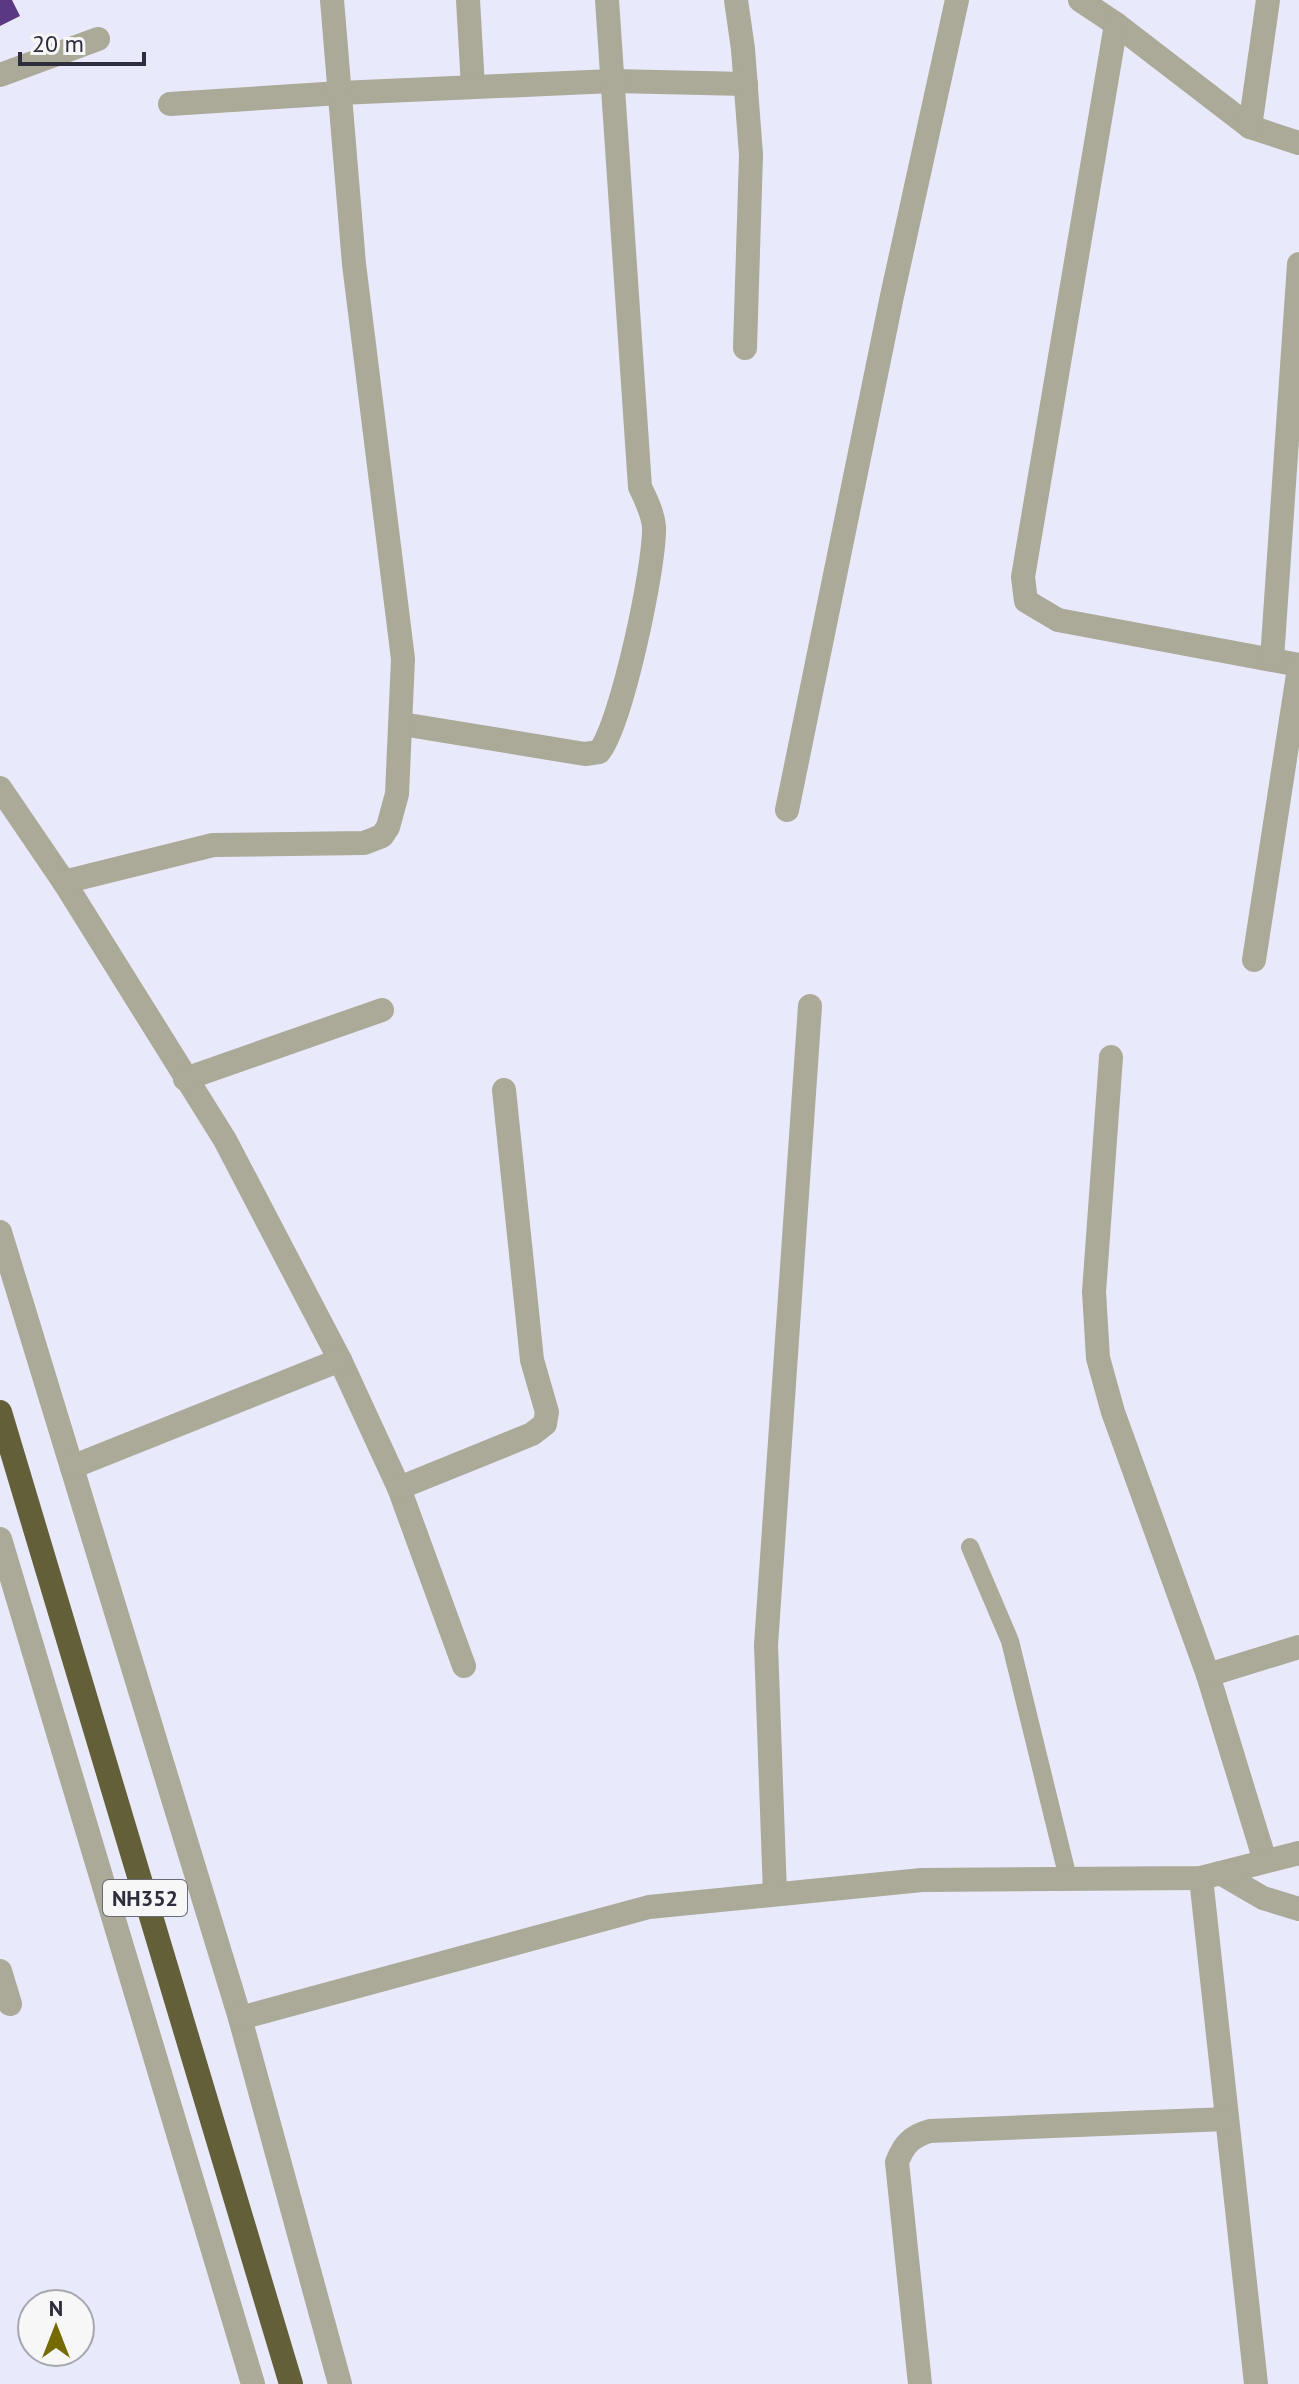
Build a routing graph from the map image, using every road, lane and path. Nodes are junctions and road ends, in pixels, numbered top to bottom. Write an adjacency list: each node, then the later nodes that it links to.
1 (332, 0): 14 (street)
2 (468, 0): 13 (street)
3 (607, 0): 11 (street)
4 (736, 0): 12 (street)
5 (957, 0): 24 (street)
6 (1080, 0): 8 (street)
7 (1268, 0): 16 (street)
8 (1116, 24): 16 (street); 20 (street)
9 (98, 39): 10 (street)
10 (0, 75)
11 (613, 81): 12 (street); 13 (street); 22 (street)
12 (746, 84): 19 (street)
13 (473, 87): 14 (street)
14 (340, 93): 15 (street); 22 (street)
15 (170, 104)
16 (1250, 127): 17 (street)
17 (1299, 143)
18 (1299, 264): 20 (street)
19 (745, 348)
20 (1272, 659): 21 (street)
21 (1299, 666): 26 (street)
22 (402, 724): 25 (street)
23 (0, 788): 25 (street)
24 (787, 810)
25 (64, 882): 30 (street)
26 (1254, 960)
27 (810, 1006): 46 (street)
28 (382, 1010): 30 (street)
29 (1111, 1057): 41 (street)
30 (185, 1079): 33 (street)
31 (504, 1090): 36 (street)
32 (0, 1232): 35 (street)
33 (340, 1360): 35 (street); 36 (street)
34 (0, 1412): 53 (highway, NH352)
35 (72, 1467): 50 (street)
36 (399, 1488): 40 (street)
37 (0, 1539): 52 (street)
38 (970, 1547): 45 (lane)
39 (1299, 1647): 41 (street)
40 (464, 1666)
41 (1208, 1675): 43 (street)
42 (1299, 1853): 43 (street)
43 (1265, 1861): 44 (street)
44 (1211, 1875): 45 (street); 47 (street); 51 (street)
45 (1068, 1878): 46 (street)
46 (775, 1894): 50 (street)
47 (1299, 1909)
48 (0, 1971): 49 (street)
49 (10, 2004)
50 (240, 2018): 54 (street)
51 (1227, 2119): 55 (street); 56 (street)
52 (253, 2384)
53 (291, 2384)
54 (340, 2384)
55 (920, 2384)
56 (1256, 2384)

